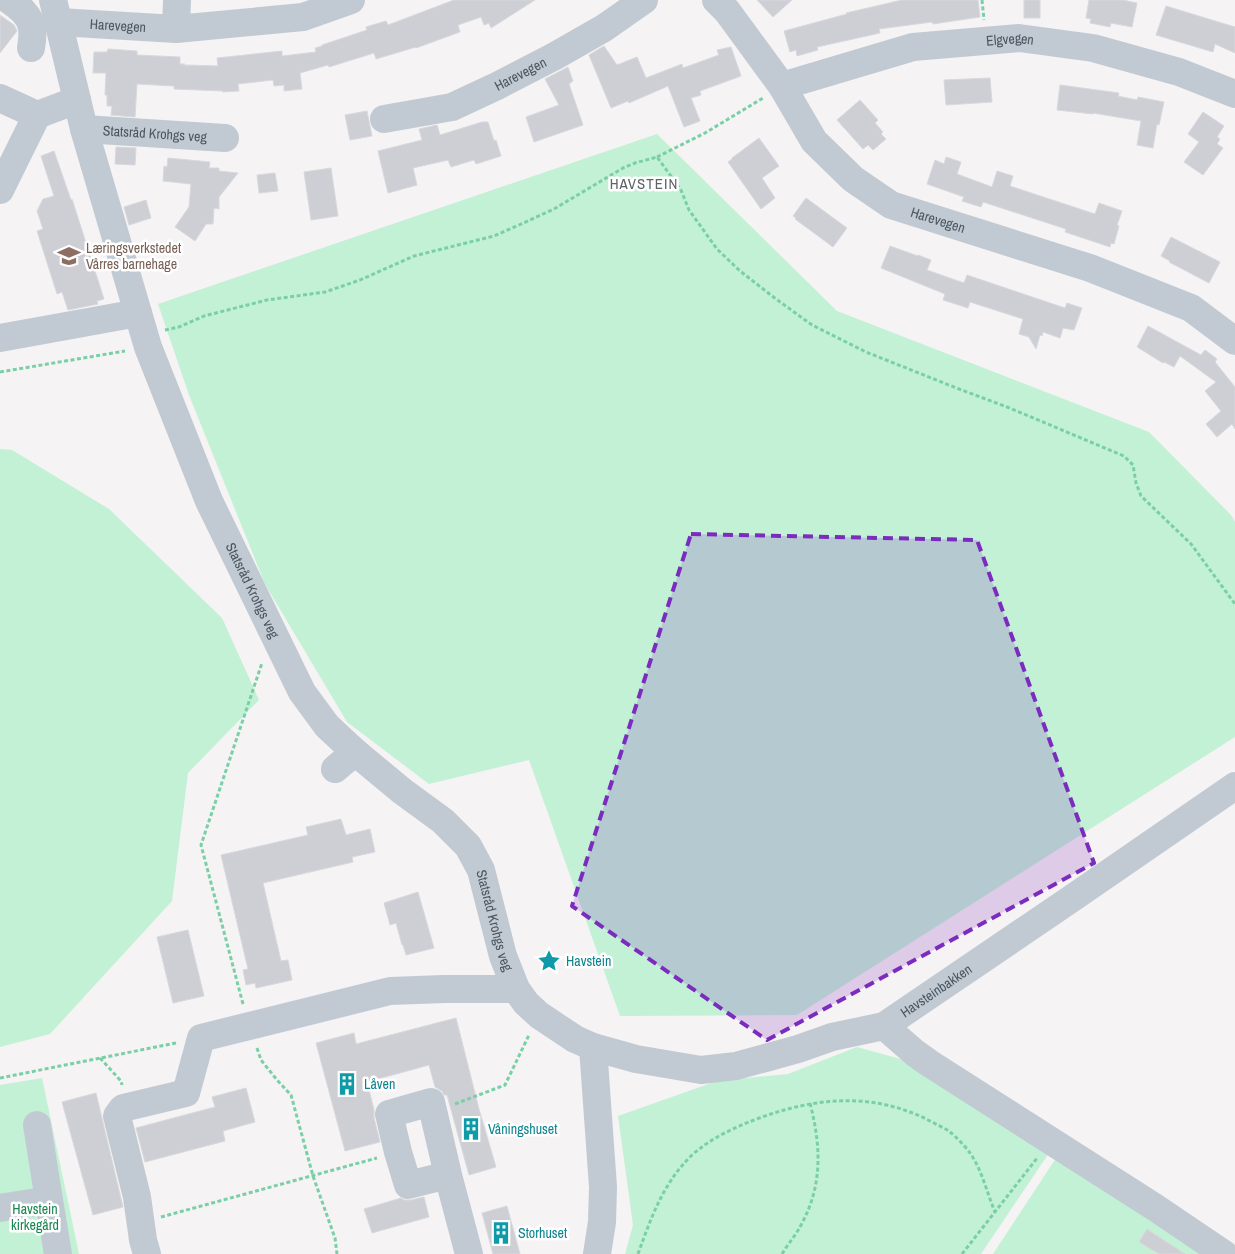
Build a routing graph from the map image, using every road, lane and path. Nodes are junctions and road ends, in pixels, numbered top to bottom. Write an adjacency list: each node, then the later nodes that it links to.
1 (9, 0): 8 (street)
2 (177, 0): 7 (street)
3 (350, 0): 7 (street, Harevegen)
4 (644, 0): 14 (street, Harevegen)
5 (716, 0): 9 (street, Harevegen)
6 (56, 11): 7 (street, Harevegen); 12 (street, Statsråd Krohgs veg)
7 (176, 30)
8 (31, 48)
9 (782, 86): 10 (street, Elgvegen); 17 (path); 21 (street, Harevegen)
10 (1235, 94)
11 (0, 98): 13 (street)
12 (77, 100): 13 (street); 15 (street, Statsråd Krohgs veg)
13 (37, 115): 18 (street)
14 (384, 119)
15 (84, 129): 16 (street, Statsråd Krohgs veg); 19 (street, Statsråd Krohgs veg)
16 (225, 138)
17 (657, 157): 19 (path); 23 (path)
18 (0, 190)
19 (144, 332): 20 (street); 22 (path); 24 (street, Statsråd Krohgs veg)
20 (0, 338)
21 (1235, 341)
22 (0, 372)
23 (1235, 604)
24 (272, 632): 26 (street, Statsråd Krohgs veg); 28 (path)
25 (1235, 786): 29 (street, Havsteinbakken)
26 (516, 989): 27 (street, Statsråd Krohgs veg); 28 (street, Statsråd Krohgs veg)
27 (539, 1015): 31 (street, Statsråd Krohgs veg); 36 (path)
28 (250, 1026): 30 (street, Statsråd Krohgs veg); 41 (path)
29 (884, 1026): 31 (street, Havsteinbakken); 38 (street)
30 (201, 1038): 32 (path); 35 (street)
31 (593, 1047): 50 (street)
32 (100, 1058): 33 (path); 35 (path)
33 (0, 1078)
34 (810, 1103): 44 (path); 51 (path); 52 (path)
35 (127, 1107): 45 (street)
36 (434, 1111): 39 (street); 40 (street)
37 (37, 1126): 42 (street)
38 (1051, 1141): 44 (path); 54 (street)
39 (398, 1152): 40 (street); 41 (path)
40 (448, 1175): 49 (street)
41 (313, 1176): 45 (path); 48 (path)
42 (49, 1200): 43 (street); 46 (street)
43 (0, 1208)
44 (994, 1212): 53 (path)
45 (141, 1222): 47 (street)
46 (58, 1254)
47 (147, 1254)
48 (337, 1254)
49 (469, 1254)
50 (597, 1254)
51 (638, 1254)
52 (782, 1254)
53 (962, 1254)
54 (1224, 1254)

